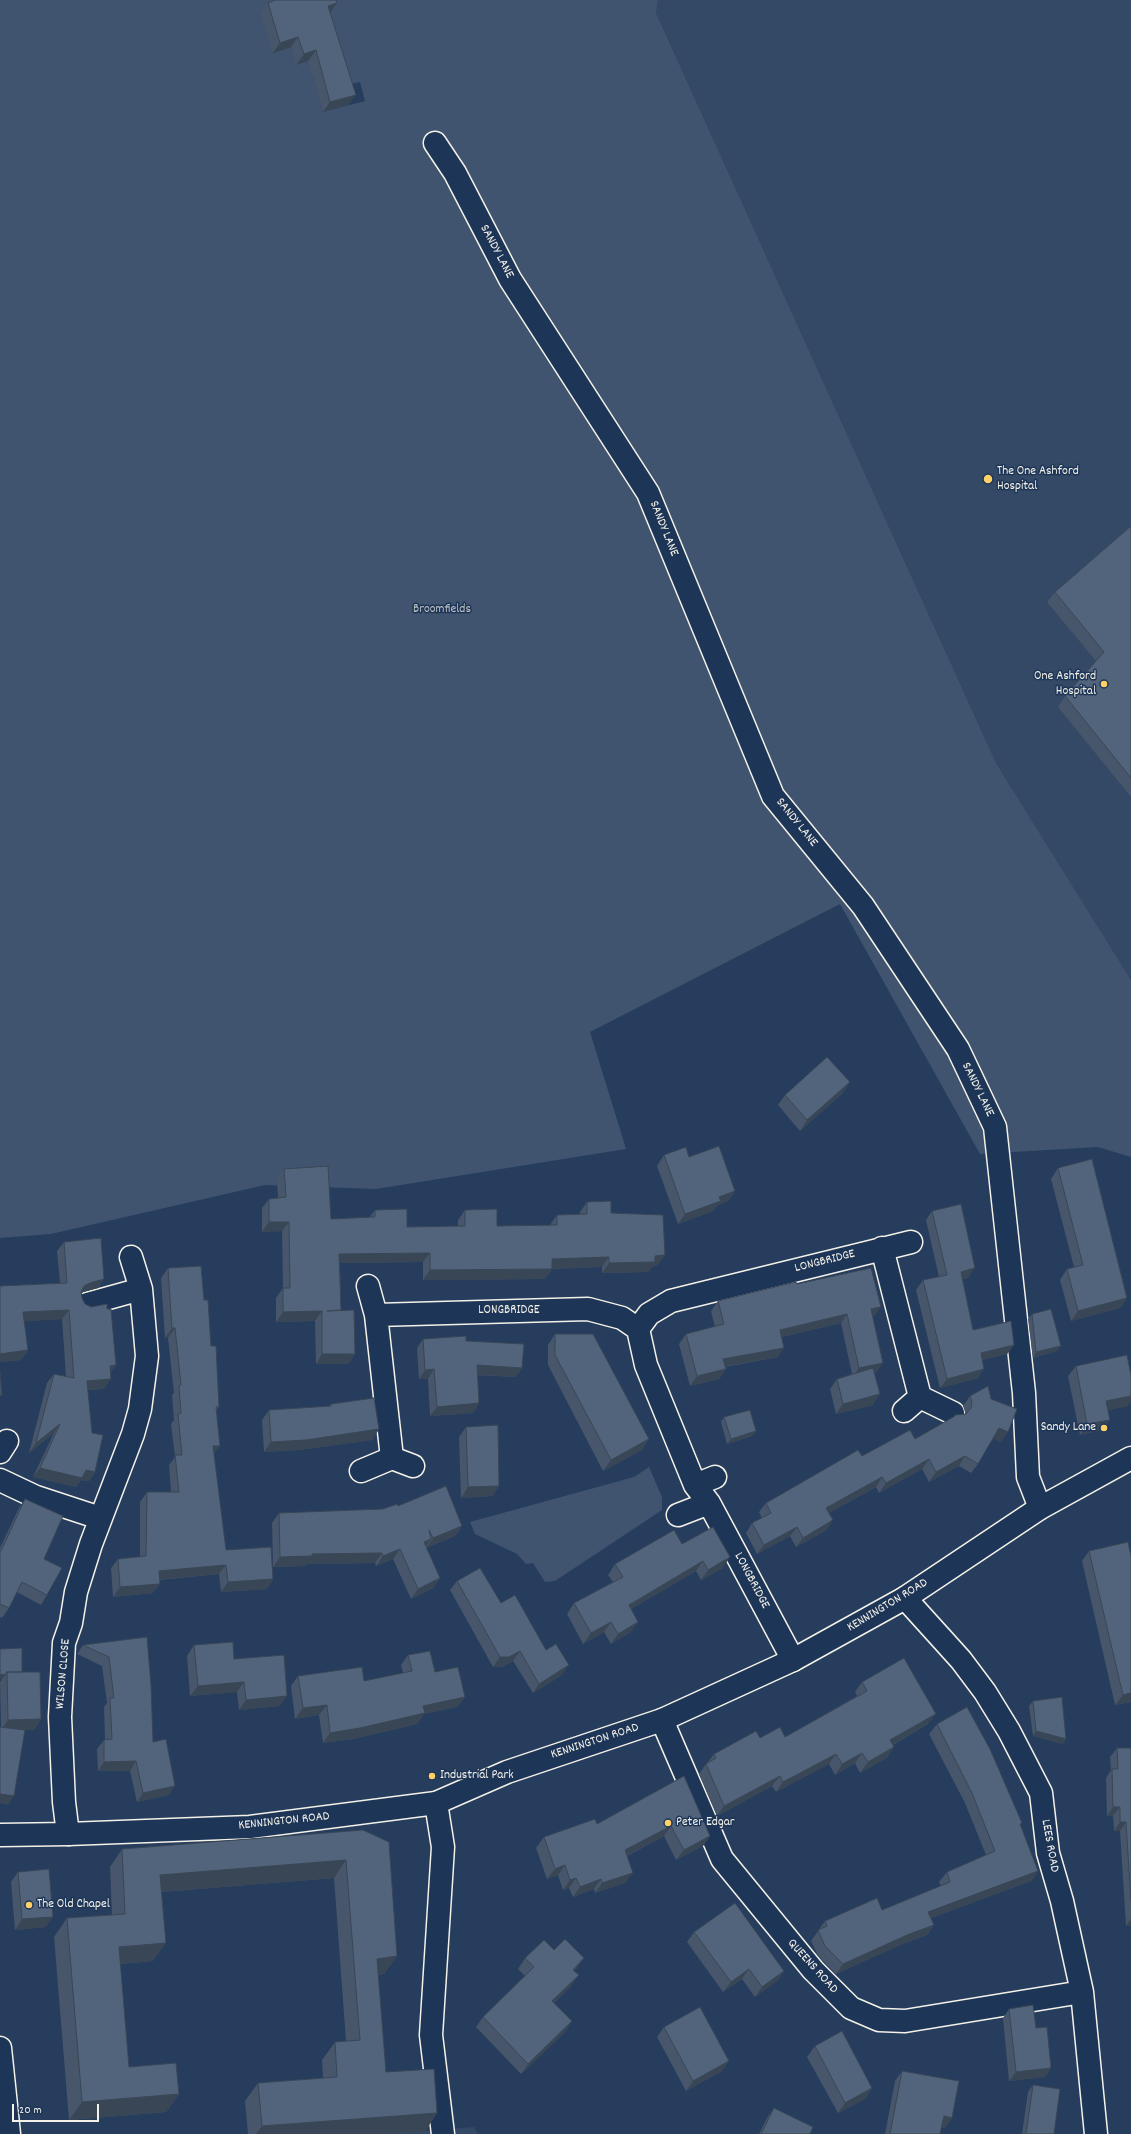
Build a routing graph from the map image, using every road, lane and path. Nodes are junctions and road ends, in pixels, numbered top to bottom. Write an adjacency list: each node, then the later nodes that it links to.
1 (435, 143): 21 (street, SANDY LANE)
2 (911, 1242): 3 (street, LONGBRIDGE)
3 (882, 1248): 9 (street, LONGBRIDGE); 10 (street)
4 (131, 1257): 6 (street, WILSON CLOSE)
5 (368, 1286): 8 (street)
6 (141, 1289): 7 (street); 23 (street, WILSON CLOSE)
7 (87, 1304)
8 (376, 1315): 9 (street, LONGBRIDGE); 13 (street)
9 (638, 1329): 19 (street, LONGBRIDGE)
10 (920, 1397): 11 (street); 12 (street)
11 (904, 1411)
12 (953, 1413)
13 (392, 1458): 15 (street); 16 (street)
14 (1131, 1458): 21 (street, KENNINGTON ROAD)
15 (413, 1466)
16 (360, 1471)
17 (715, 1477): 19 (street)
18 (0, 1480): 23 (street)
19 (695, 1485): 20 (street, LONGBRIDGE)
20 (709, 1503): 22 (street); 25 (street, LONGBRIDGE)
21 (1040, 1508): 24 (street, KENNINGTON ROAD)
22 (678, 1515)
23 (100, 1518): 28 (street, WILSON CLOSE)
24 (905, 1598): 25 (street, KENNINGTON ROAD); 30 (street, LEES ROAD)
25 (793, 1660): 26 (street, KENNINGTON ROAD)
26 (662, 1720): 27 (street, KENNINGTON ROAD); 30 (street, QUEENS ROAD)
27 (436, 1803): 28 (street, KENNINGTON ROAD); 33 (street)
28 (68, 1834): 29 (street, KENNINGTON ROAD)
29 (0, 1835)
30 (1082, 1992): 34 (street, LEES ROAD)
31 (0, 2048): 32 (street)
32 (9, 2134)
33 (443, 2134)
34 (1096, 2134)

